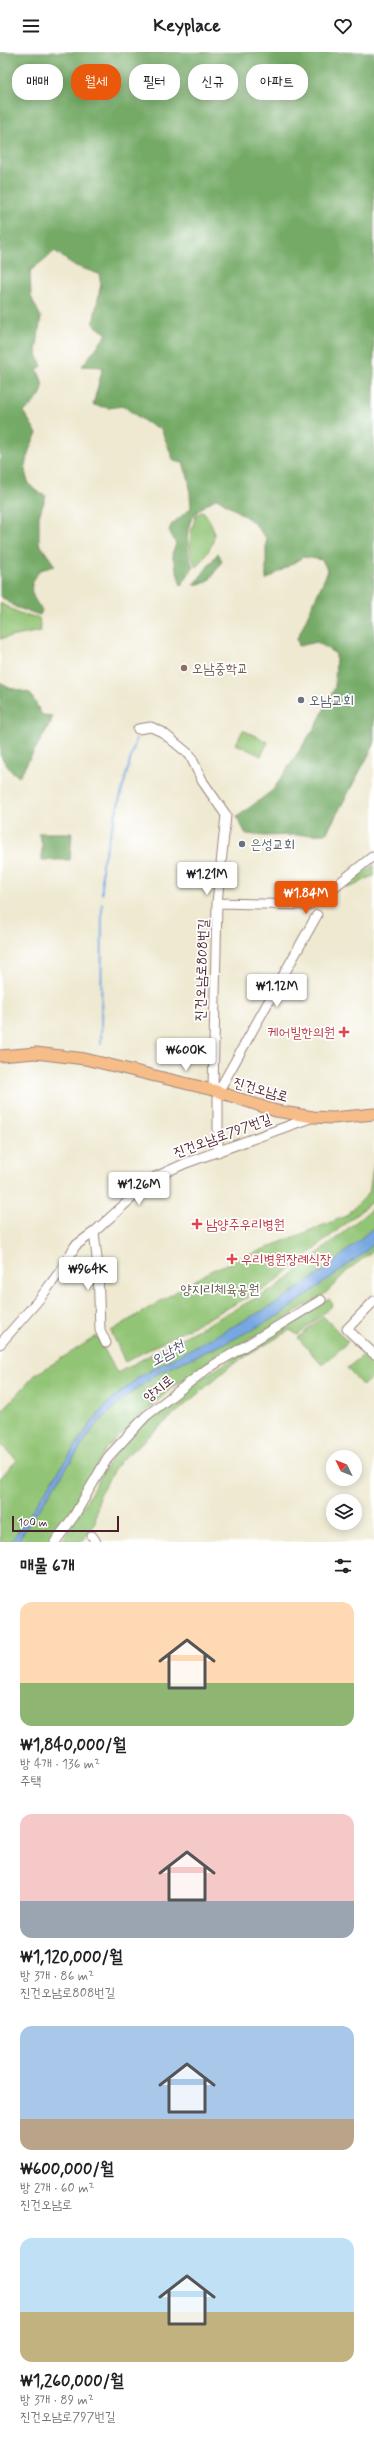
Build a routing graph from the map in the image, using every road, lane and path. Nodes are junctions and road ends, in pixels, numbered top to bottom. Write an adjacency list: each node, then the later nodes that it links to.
1 (138, 729): 3 (street, 진건오남로808번길)
2 (372, 857): 3 (street)
3 (217, 904): 6 (street, 진건오남로808번길)
4 (317, 915): 6 (street)
5 (0, 1056): 6 (main road, 진건오남로)
6 (215, 1091): 8 (main road, 진건오남로); 9 (street, 진건오남로808번길)
7 (374, 1114): 8 (main road, 진건오남로)
8 (312, 1117): 9 (street, 진건오남로797번길)
9 (218, 1152): 10 (street, 진건오남로797번길)
10 (94, 1232): 13 (street); 14 (street, 진건오남로797번길)
11 (321, 1300): 16 (street, 양지로)
12 (374, 1301): 15 (street)
13 (106, 1343)
14 (0, 1344)
15 (374, 1354)
16 (55, 1542)

